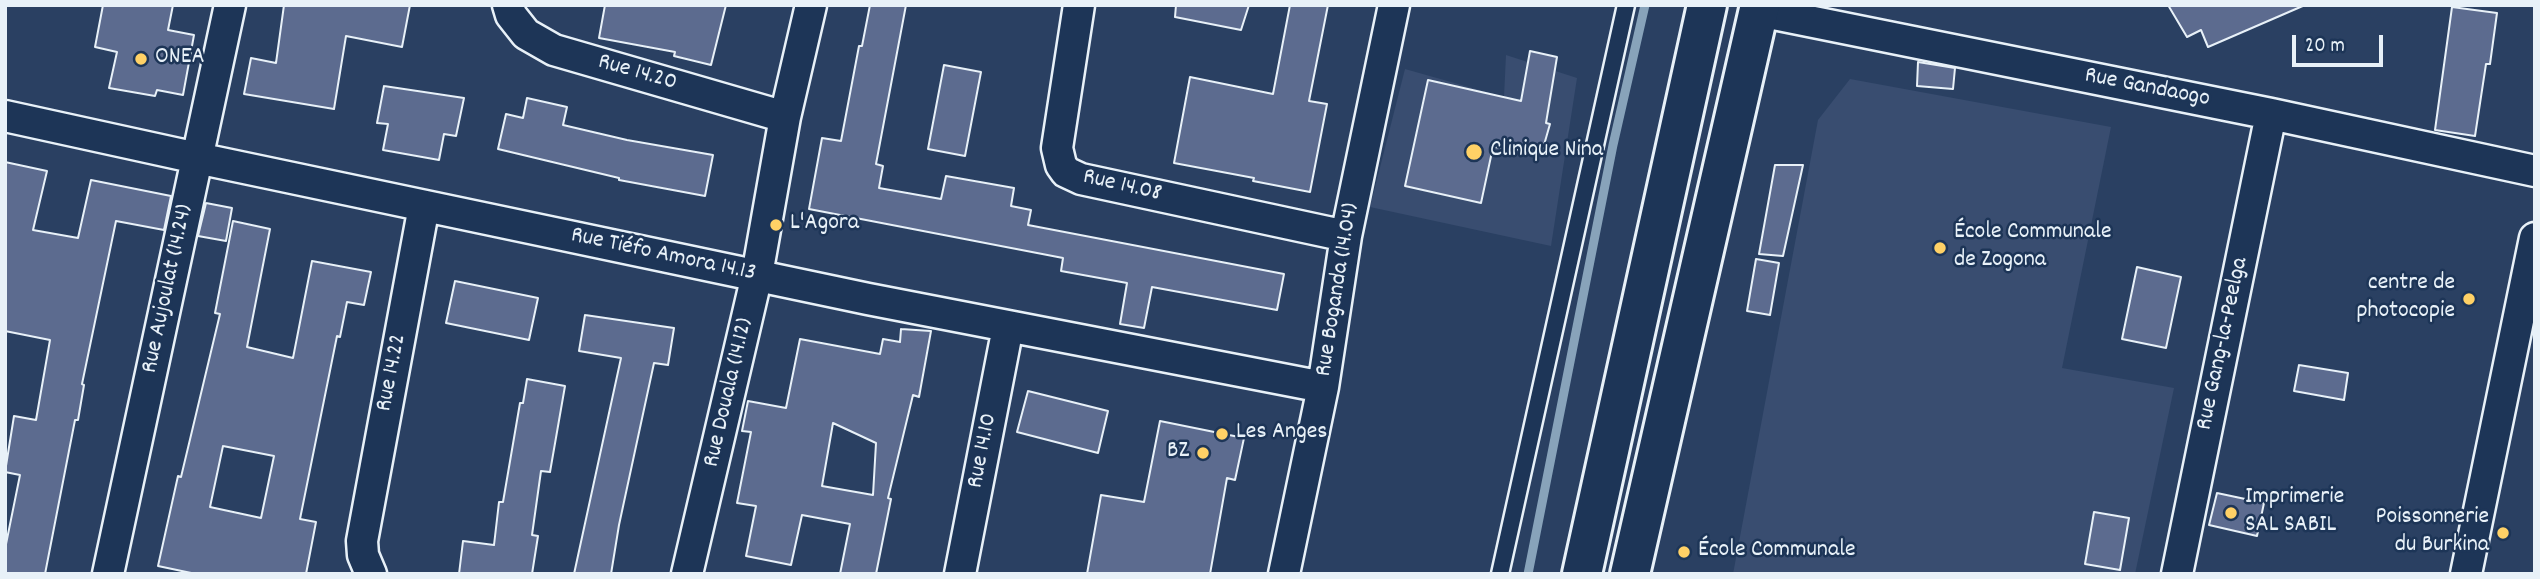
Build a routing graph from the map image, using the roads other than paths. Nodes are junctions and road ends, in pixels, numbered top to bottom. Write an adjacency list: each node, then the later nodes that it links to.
1 (230, 5): 13 (street, Rue Aujoulat (14.24))
2 (508, 5): 12 (street, Rue 14.20)
3 (811, 5): 12 (street, Rue Douala (14.12))
4 (1079, 5): 16 (street, Rue 14.08)
5 (1394, 5): 16 (street, Rue Boganda (14.04))
6 (1626, 5): 26 (lane)
7 (1707, 5): 27 (main road)
8 (1760, 8): 9 (street, Rue Gandaogo); 28 (main road)
9 (1822, 14): 10 (street, Rue Gandaogo)
10 (2271, 114): 14 (street, Rue Gandaogo); 29 (street, Rue Gang-la-Peelga)
11 (5, 116): 13 (street, Rue Tiéfo Amora 14.13)
12 (785, 117): 18 (street, Rue Douala (14.12))
13 (197, 159): 15 (street, Rue Tiéfo Amora 14.13); 21 (street, Rue Aujoulat (14.24))
14 (2535, 171)
15 (424, 206): 18 (street, Rue Tiéfo Amora 14.13); 22 (street, Rue 14.22)
16 (1346, 236): 20 (street, Rue Boganda (14.04))
17 (2535, 238): 30 (street)
18 (757, 275): 19 (street, Rue Tiéfo Amora 14.13); 23 (street, Rue Douala (14.12))
19 (1008, 327): 20 (street, Rue Tiéfo Amora 14.13); 24 (street, Rue 14.10)
20 (1323, 387): 25 (street, Rue Boganda (14.04))
21 (108, 574)
22 (371, 574)
23 (687, 574)
24 (960, 574)
25 (1284, 574)
26 (1500, 574)
27 (1582, 574)
28 (1630, 574)
29 (2177, 574)
30 (2466, 574)

